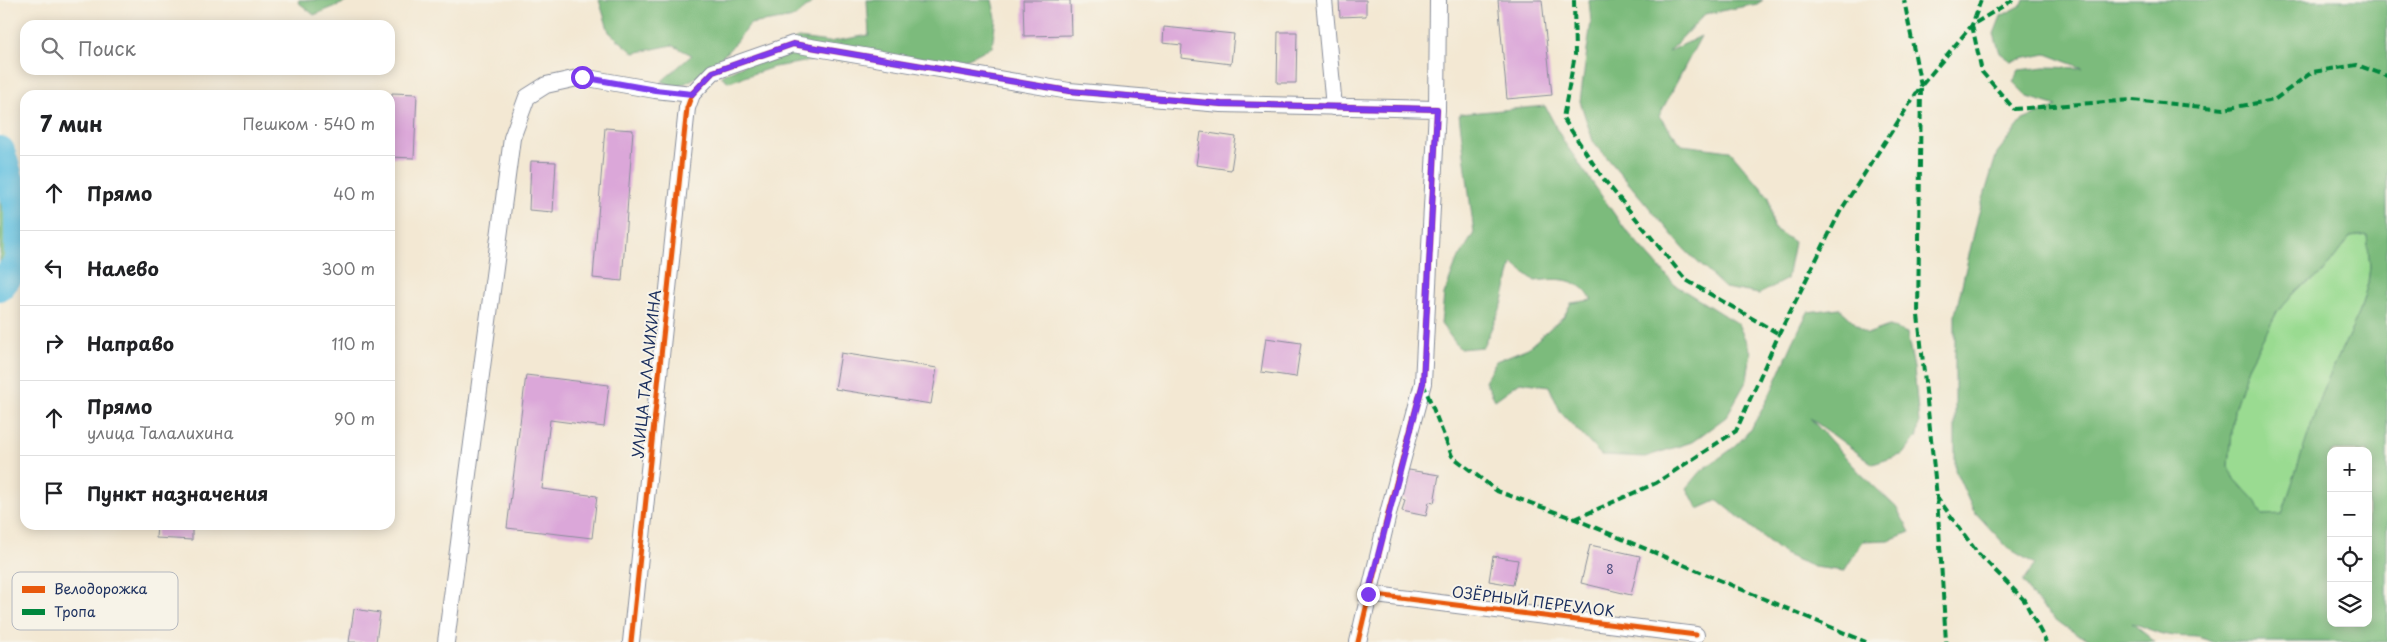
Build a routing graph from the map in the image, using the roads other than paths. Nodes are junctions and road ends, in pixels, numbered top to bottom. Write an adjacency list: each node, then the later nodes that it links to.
1 (1324, 0): 4 (street)
2 (1438, 0): 5 (street)
3 (690, 101): 4 (street); 8 (street); 9 (street, УЛИЦА ТАЛАЛИХИНА)
4 (1334, 106): 5 (street)
5 (1437, 109): 6 (street)
6 (1368, 594): 7 (street, ОЗЁРНЫЙ ПЕРЕУЛОК); 10 (street)
7 (1696, 635)
8 (446, 642)
9 (631, 642)
10 (1358, 642)

